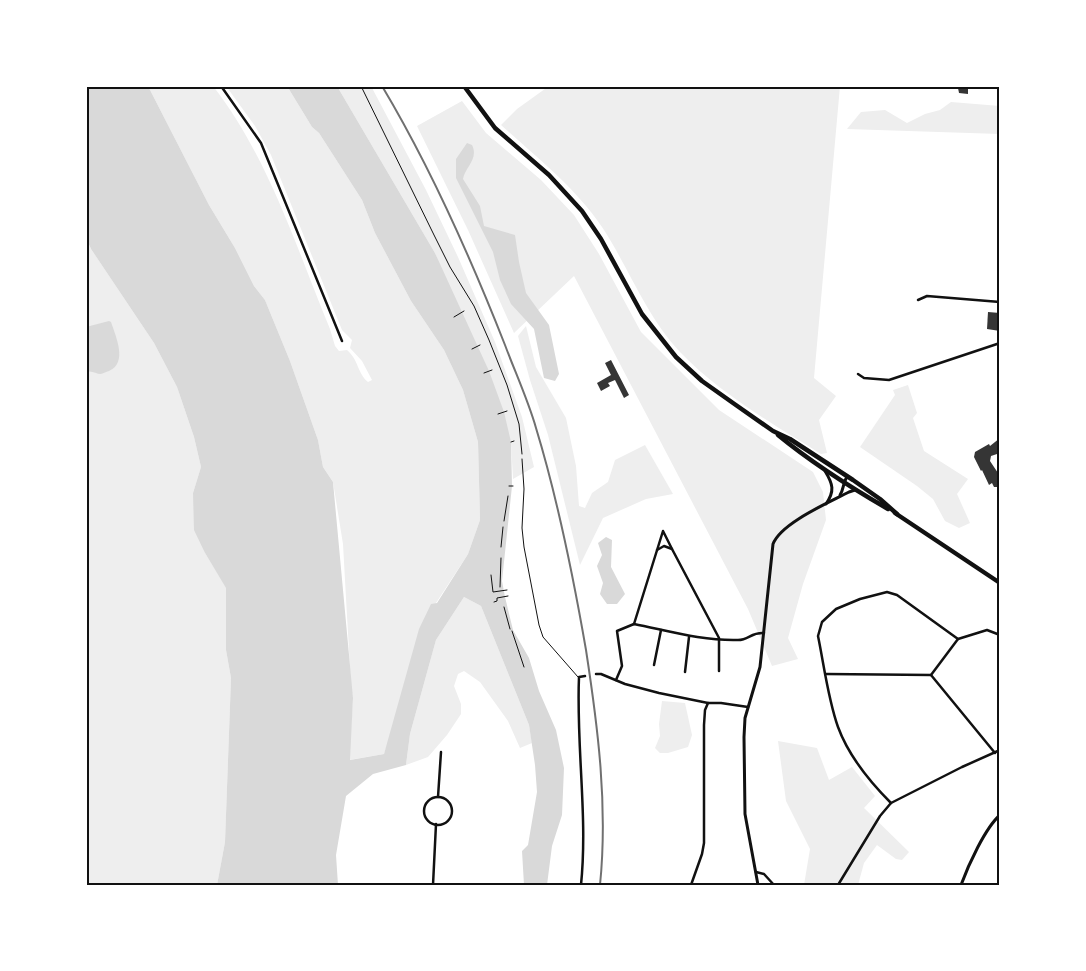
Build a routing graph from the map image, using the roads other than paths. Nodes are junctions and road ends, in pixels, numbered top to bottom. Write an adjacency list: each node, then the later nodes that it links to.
1 (221, 86): 5 (street)
2 (464, 86): 8 (main road)
3 (918, 300): 4 (street)
4 (1000, 302)
5 (342, 341)
6 (1000, 343): 7 (street)
7 (858, 374)
8 (773, 431): 10 (main road); 11 (main road)
9 (522, 458): 35 (lane)
10 (824, 468): 12 (main road); 13 (street)
11 (847, 477): 12 (street); 17 (main road)
12 (843, 482): 13 (street); 14 (main road); 15 (street)
13 (836, 486): 16 (street)
14 (856, 490): 15 (street); 17 (main road)
15 (838, 498): 16 (street)
16 (826, 504): 23 (street)
17 (897, 514): 20 (main road)
18 (672, 549): 19 (street); 19 (street); 26 (street)
19 (657, 550): 21 (street)
20 (1000, 583)
21 (634, 624): 22 (street); 36 (street)
22 (661, 630): 25 (street); 28 (street)
23 (764, 633): 26 (street); 38 (street)
24 (1000, 635): 27 (street)
25 (689, 637): 26 (street); 30 (street)
26 (718, 638): 29 (street)
27 (958, 639): 32 (street); 33 (street)
28 (654, 665)
29 (719, 671)
30 (685, 672)
31 (596, 674): 36 (street)
32 (826, 674): 33 (street); 43 (street)
33 (931, 675): 41 (street)
34 (585, 676): 35 (street)
35 (579, 677): 48 (street)
36 (616, 680): 37 (street)
37 (708, 703): 38 (street); 49 (street)
38 (748, 707): 46 (street)
39 (1000, 750): 41 (street)
40 (441, 752): 42 (street)
41 (994, 753): 43 (street)
42 (438, 797): 45 (street); 45 (street)
43 (891, 803): 52 (street)
44 (1000, 815): 53 (street)
45 (436, 824): 47 (street)
46 (756, 872): 50 (street); 51 (street)
47 (433, 885)
48 (581, 885)
49 (692, 885)
50 (758, 885)
51 (774, 885)
52 (838, 885)
53 (961, 885)

